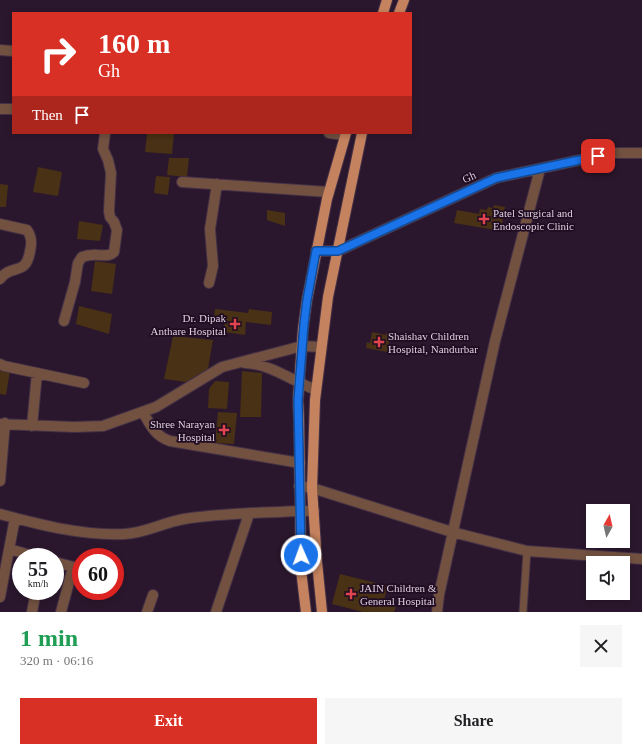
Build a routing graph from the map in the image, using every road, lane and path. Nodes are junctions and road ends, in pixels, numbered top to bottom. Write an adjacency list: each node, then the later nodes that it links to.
1 (387, 0): 3 (main road)
2 (404, 0): 4 (main road)
3 (383, 12)
4 (399, 12)
5 (0, 50): 6 (street)
6 (12, 52)
7 (0, 109): 8 (street)
8 (12, 109)
9 (105, 134): 22 (street)
10 (345, 134): 16 (main road)
11 (362, 134): 19 (main road)
12 (642, 153): 13 (street, Gh)
13 (540, 169): 19 (street, Gh); 43 (street)
14 (182, 182): 15 (street)
15 (217, 184): 16 (street); 21 (street)
16 (329, 192): 18 (main road)
17 (0, 224): 20 (street)
18 (316, 251): 19 (street, Gh); 23 (main road)
19 (338, 251): 24 (main road)
20 (0, 279)
21 (209, 283)
22 (64, 321)
23 (302, 346): 24 (street); 25 (street); 29 (main road)
24 (321, 347): 30 (main road)
25 (239, 362): 29 (street); 31 (street)
26 (0, 364): 27 (street)
27 (37, 373): 28 (street); 33 (street)
28 (84, 383)
29 (300, 384): 30 (street); 34 (main road)
30 (316, 390): 37 (main road)
31 (143, 412): 33 (street); 34 (street)
32 (2, 423): 33 (street); 35 (street)
33 (32, 426)
34 (300, 463): 36 (main road)
35 (0, 481)
36 (299, 486): 37 (street); 38 (main road)
37 (312, 488): 39 (main road); 43 (street)
38 (299, 511): 39 (street); 41 (street); 56 (main road)
39 (314, 512): 57 (main road)
40 (0, 514): 42 (street)
41 (249, 514): 42 (street); 55 (street)
42 (16, 518): 44 (street)
43 (452, 532): 46 (street); 58 (street)
44 (9, 550): 45 (street); 50 (street)
45 (12, 551)
46 (527, 551): 47 (street); 59 (lane)
47 (642, 560)
48 (72, 582): 53 (street)
49 (153, 595): 54 (street)
50 (0, 597)
51 (34, 600): 52 (street)
52 (32, 612)
53 (61, 612)
54 (147, 612)
55 (216, 612)
56 (306, 612)
57 (322, 612)
58 (437, 612)
59 (523, 612)

